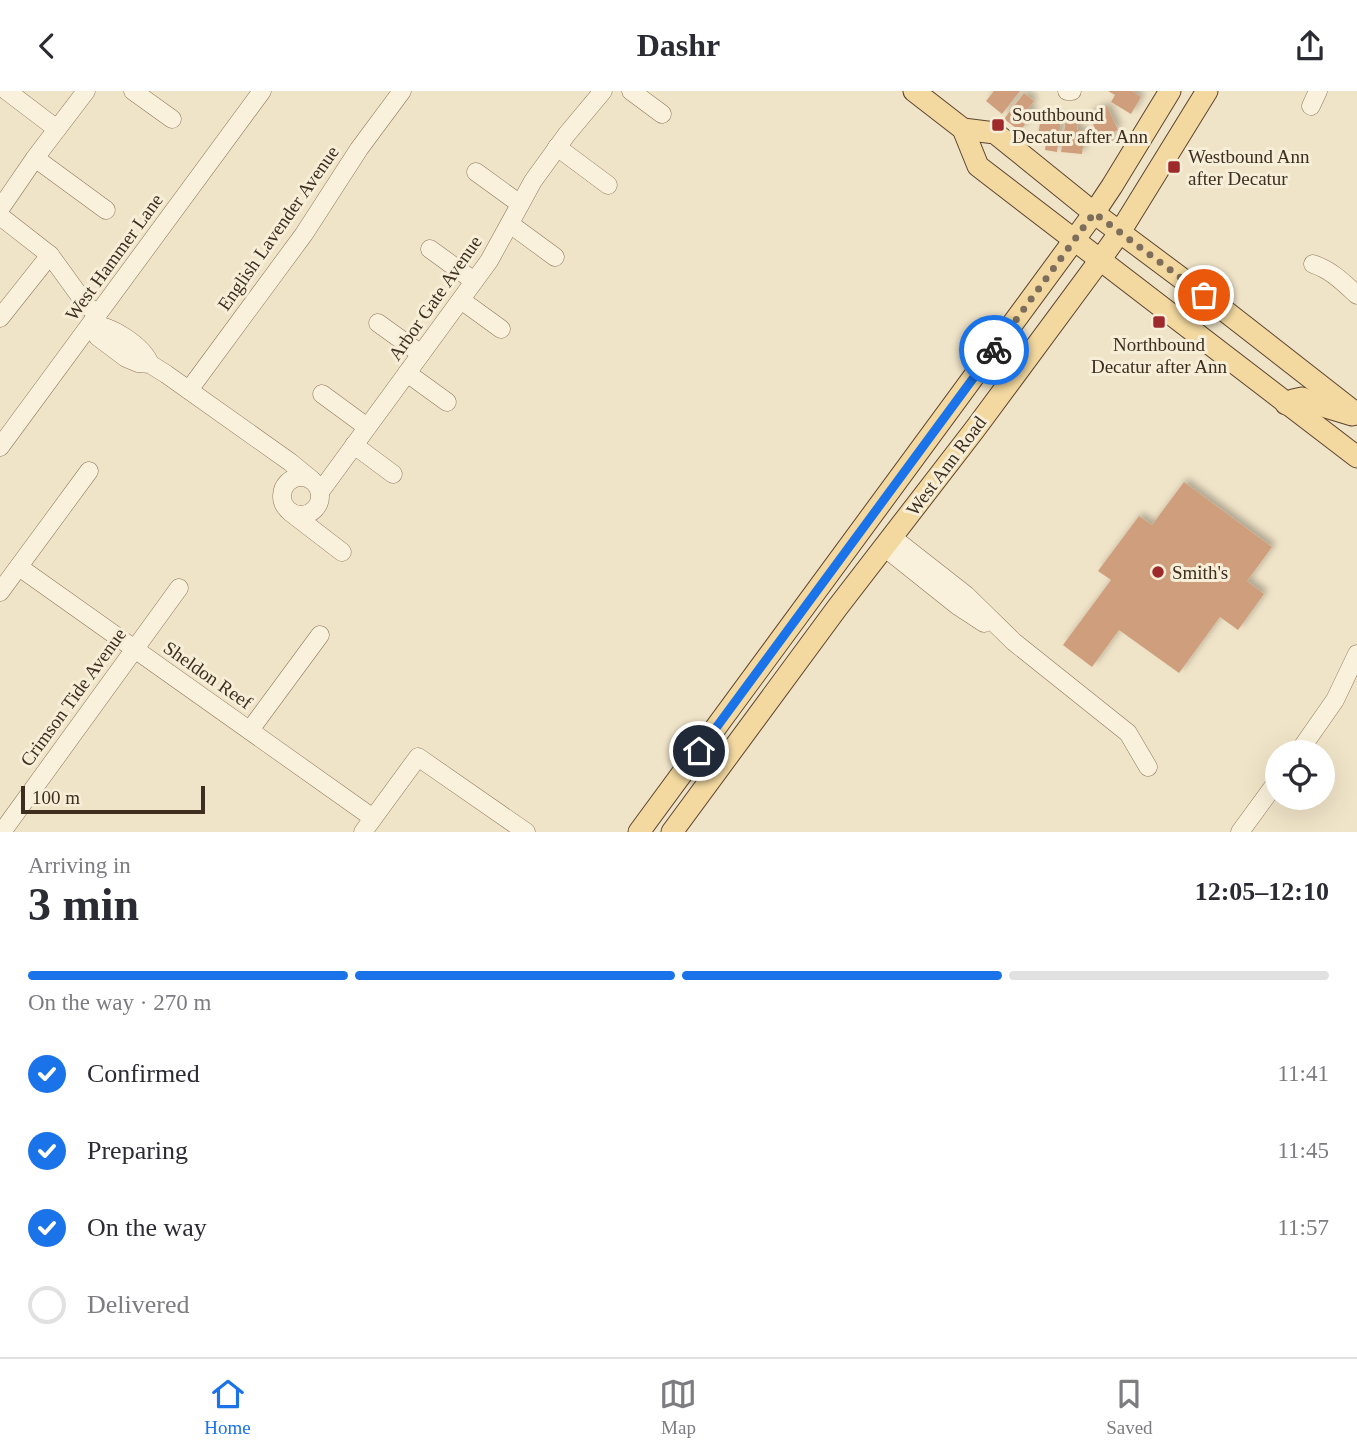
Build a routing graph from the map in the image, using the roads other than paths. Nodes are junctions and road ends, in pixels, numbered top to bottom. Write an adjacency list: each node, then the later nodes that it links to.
1 (7, 91): 13 (street)
2 (86, 91): 13 (street)
3 (133, 91): 12 (street)
4 (262, 91): 36 (street, West Hammer Lane)
5 (402, 91): 41 (street, English Lavender Avenue)
6 (603, 91): 15 (street, Arbor Gate Avenue)
7 (631, 91): 11 (street)
8 (914, 91): 14 (main road)
9 (1170, 91): 22 (main road, West Ann Road)
10 (1207, 91): 25 (main road, West Ann Road)
11 (662, 114)
12 (172, 119)
13 (57, 129): 16 (street)
14 (962, 129): 22 (main road); 26 (main road)
15 (557, 147): 18 (street); 19 (street, Arbor Gate Avenue)
16 (35, 158): 20 (street); 21 (street)
17 (476, 172): 19 (street)
18 (608, 185)
19 (520, 204): 24 (street, Arbor Gate Avenue)
20 (0, 208)
21 (106, 210)
22 (1094, 213): 25 (main road); 26 (main road, West Ann Road)
23 (0, 216): 28 (street)
24 (510, 224): 29 (street); 32 (street, Arbor Gate Avenue)
25 (1119, 232): 30 (main road, West Ann Road); 45 (main road)
26 (1074, 240): 30 (main road); 49 (main road, West Ann Road)
27 (430, 249): 32 (street)
28 (50, 255): 35 (street); 36 (street)
29 (555, 257)
30 (1100, 260): 44 (main road); 56 (main road, West Ann Road)
31 (1313, 264): 33 (street)
32 (474, 281): 34 (street, Arbor Gate Avenue)
33 (1357, 295)
34 (461, 300): 38 (street); 39 (street, Arbor Gate Avenue)
35 (0, 318)
36 (95, 320): 41 (street); 48 (street, West Hammer Lane)
37 (378, 323): 39 (street)
38 (501, 330)
39 (421, 354): 40 (street, Arbor Gate Avenue)
40 (407, 373): 43 (street); 46 (street, Arbor Gate Avenue)
41 (189, 390): 53 (street)
42 (322, 394): 46 (street)
43 (447, 402)
44 (1286, 404): 45 (main road); 50 (main road)
45 (1357, 416)
46 (367, 427): 47 (street, Arbor Gate Avenue)
47 (354, 445): 52 (street); 53 (street, Arbor Gate Avenue)
48 (0, 447)
49 (920, 449): 55 (main road, West Ann Road); 56 (main road)
50 (1357, 457)
51 (89, 471): 58 (street)
52 (393, 474)
53 (316, 486): 54 (street); 54 (street)
54 (290, 512): 57 (street)
55 (863, 527): 61 (main road); 70 (main road, West Ann Road)
56 (888, 542): 61 (main road, West Ann Road); 67 (street)
57 (342, 552)
58 (19, 567): 60 (street); 63 (street, Sheldon Reef)
59 (179, 588): 63 (street, Crimson Tide Avenue)
60 (0, 592)
61 (837, 608): 73 (main road, West Ann Road)
62 (320, 635): 65 (street)
63 (134, 649): 65 (street, Sheldon Reef); 71 (street, Crimson Tide Avenue)
64 (1357, 654): 66 (street)
65 (250, 730): 69 (street, Sheldon Reef)
66 (1307, 740)
67 (1148, 767)
68 (1265, 798): 74 (street)
69 (368, 825): 72 (street)
70 (646, 829)
71 (2, 832)
72 (526, 832)
73 (672, 832)
74 (1240, 832)

